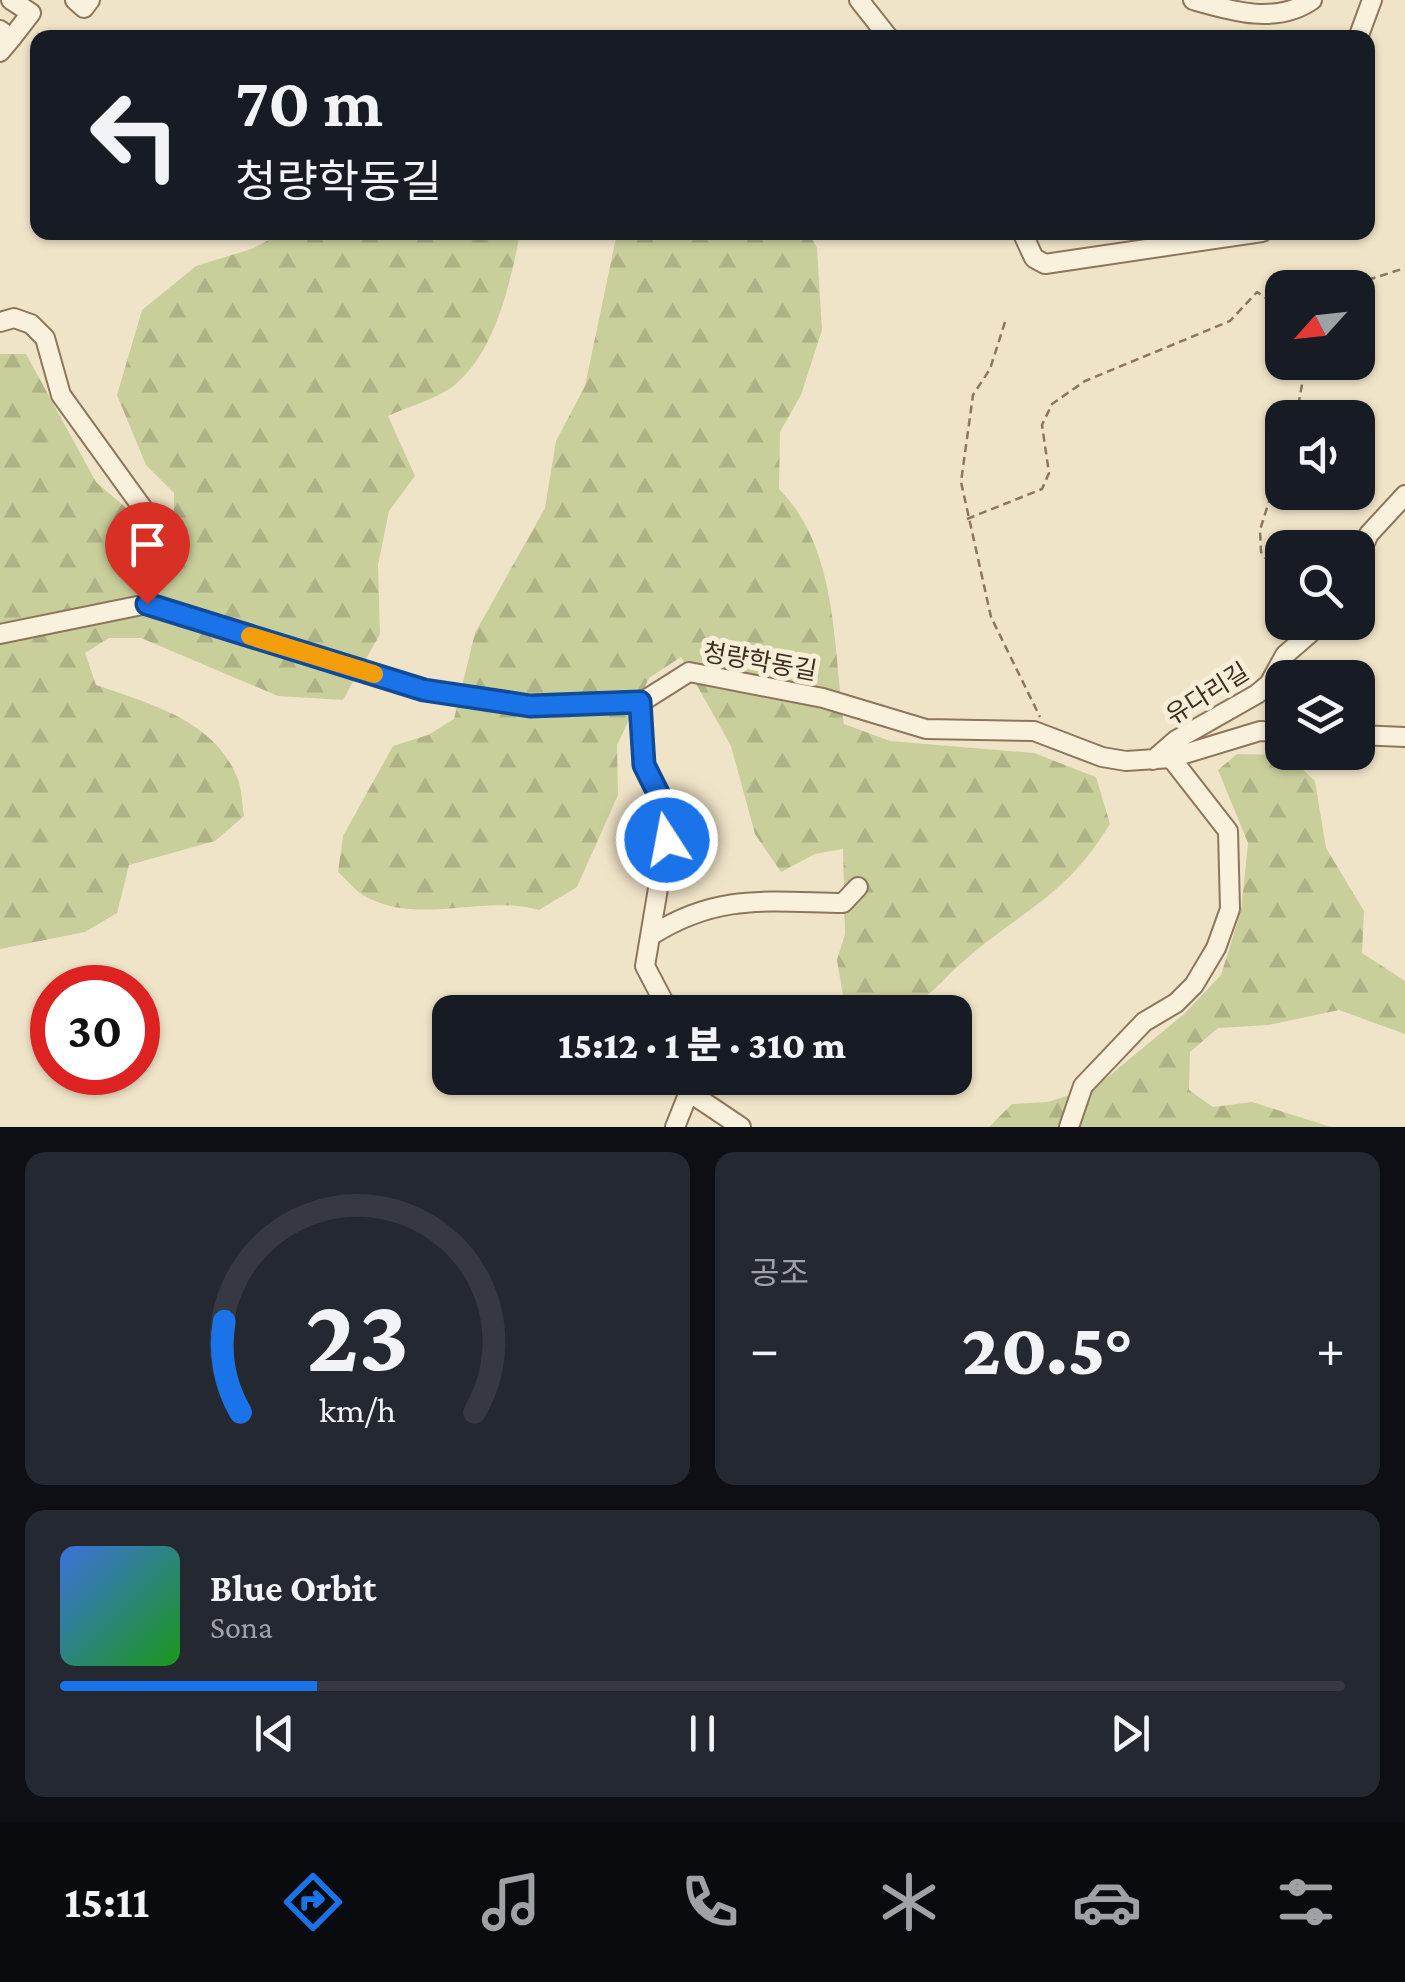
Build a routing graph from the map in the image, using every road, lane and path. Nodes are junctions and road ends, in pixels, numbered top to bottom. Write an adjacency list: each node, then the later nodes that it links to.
1 (11, 0): 10 (street)
2 (74, 0): 3 (street)
3 (90, 0)
4 (859, 0): 8 (street)
5 (1193, 0): 6 (street)
6 (1312, 0)
7 (1372, 0): 9 (street)
8 (883, 30)
9 (1361, 30)
10 (4, 40)
11 (1026, 240): 12 (street)
12 (1208, 240)
13 (1405, 268): 14 (path)
14 (1375, 278)
15 (1265, 297): 21 (path)
16 (0, 322): 19 (street)
17 (1005, 322): 21 (path)
18 (1405, 495): 22 (street)
19 (144, 510)
20 (1266, 510): 25 (path)
21 (967, 519): 28 (path)
22 (1373, 530)
23 (0, 634): 26 (street, 청량학동길)
24 (1301, 640): 25 (street, 유다리길)
25 (1284, 654): 31 (street, 유다리길)
26 (640, 702): 28 (street, 청량학동길); 33 (street)
27 (1265, 731): 31 (street, 청량학동길)
28 (1047, 734): 31 (street, 청량학동길)
29 (1375, 735): 30 (street)
30 (1405, 736)
31 (1162, 759): 39 (street)
32 (858, 887): 33 (street)
33 (652, 935): 34 (street)
34 (660, 995)
35 (685, 1095): 37 (street)
36 (701, 1095): 38 (street)
37 (674, 1127)
38 (741, 1127)
39 (1069, 1127)

